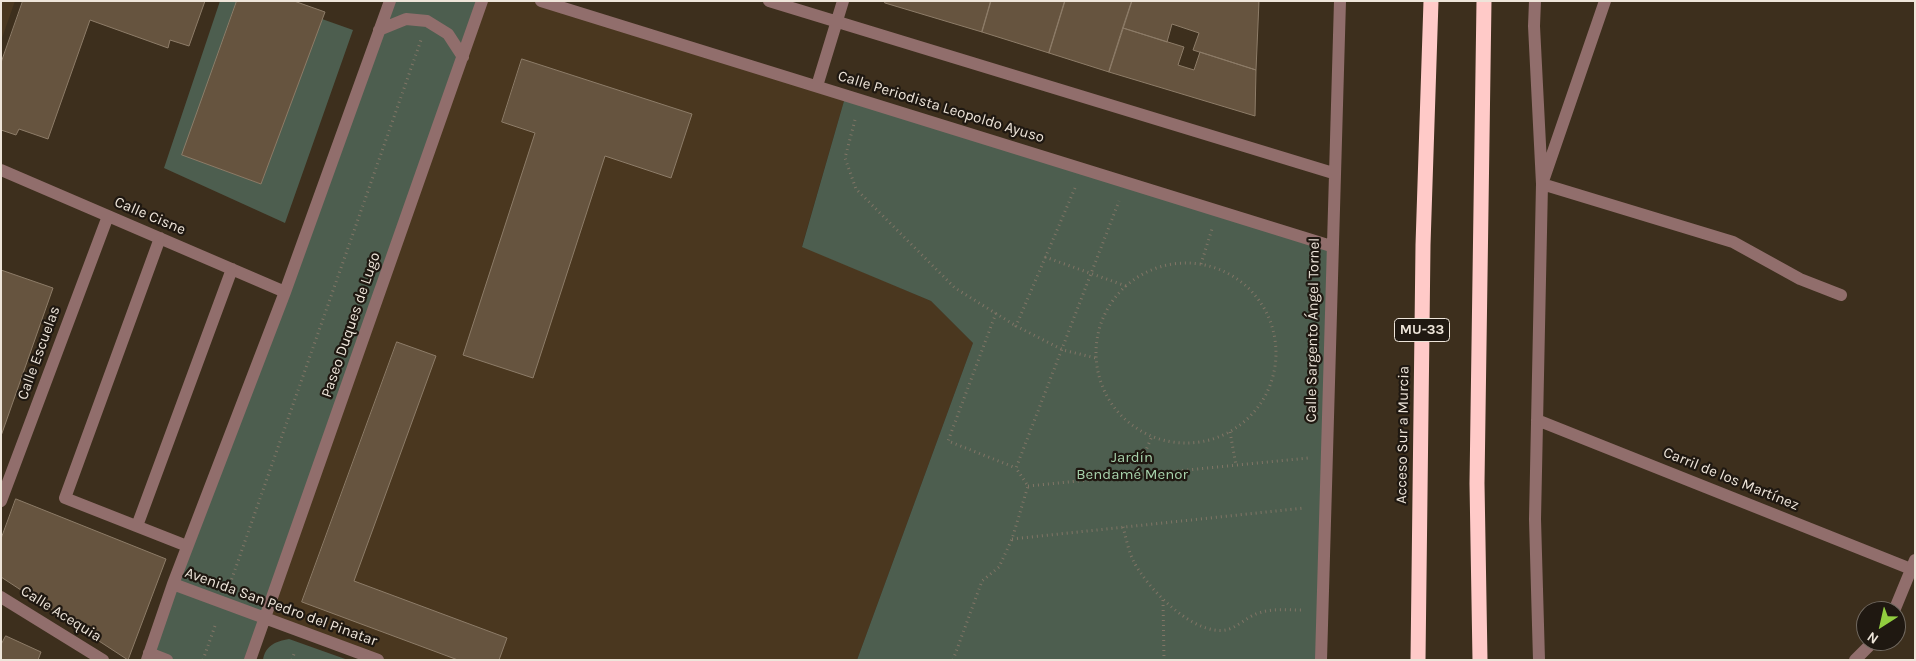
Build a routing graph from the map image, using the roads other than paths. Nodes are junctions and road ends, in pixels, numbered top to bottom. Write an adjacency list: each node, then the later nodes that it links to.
1 (390, 1): 12 (street)
2 (482, 1): 13 (street, Paseo Duques de Lugo)
3 (541, 1): 14 (street, Calle Periodista Leopoldo Ayuso)
4 (768, 1): 11 (street)
5 (844, 1): 11 (street)
6 (1340, 1): 18 (street, Calle Sargento Ángel Tornel)
7 (1431, 1): 42 (highway, Acceso Sur a Murcia / MU-33)
8 (1484, 1): 43 (highway)
9 (1535, 1): 16 (street)
10 (1605, 1): 15 (street)
11 (837, 23): 14 (street); 18 (street)
12 (379, 30): 13 (street); 24 (street)
13 (463, 56): 34 (street, Paseo Duques de Lugo)
14 (817, 86): 22 (street, Calle Periodista Leopoldo Ayuso)
15 (1562, 124): 16 (street); 19 (street)
16 (1539, 126): 19 (street)
17 (1, 170): 20 (street, Calle Cisne)
18 (1333, 173): 22 (street, Calle Sargento Ángel Tornel)
19 (1542, 184): 25 (street); 26 (street)
20 (108, 216): 21 (street, Calle Cisne); 27 (street, Calle Escuelas)
21 (160, 238): 23 (street, Calle Cisne); 28 (street)
22 (1331, 246): 41 (street, Calle Sargento Ángel Tornel)
23 (232, 269): 24 (street, Calle Cisne); 28 (street)
24 (285, 292): 29 (street)
25 (1841, 294)
26 (1537, 420): 30 (street, Carril de los Martínez); 44 (street)
27 (1, 501)
28 (137, 526): 29 (street)
29 (188, 546): 31 (street)
30 (1913, 565): 33 (street, Carril de los Martínez)
31 (173, 584): 34 (street, Avenida San Pedro del Pinatar); 36 (street)
32 (1, 597): 37 (street, Calle Acequia)
33 (1898, 601)
34 (265, 618): 39 (street, Paseo Duques de Lugo); 40 (street, Avenida San Pedro del Pinatar)
35 (1864, 651): 45 (street)
36 (148, 657): 38 (street)
37 (103, 660)
38 (167, 660)
39 (250, 660)
40 (378, 660)
41 (1321, 660)
42 (1418, 660)
43 (1480, 660)
44 (1539, 660)
45 (1855, 660)

